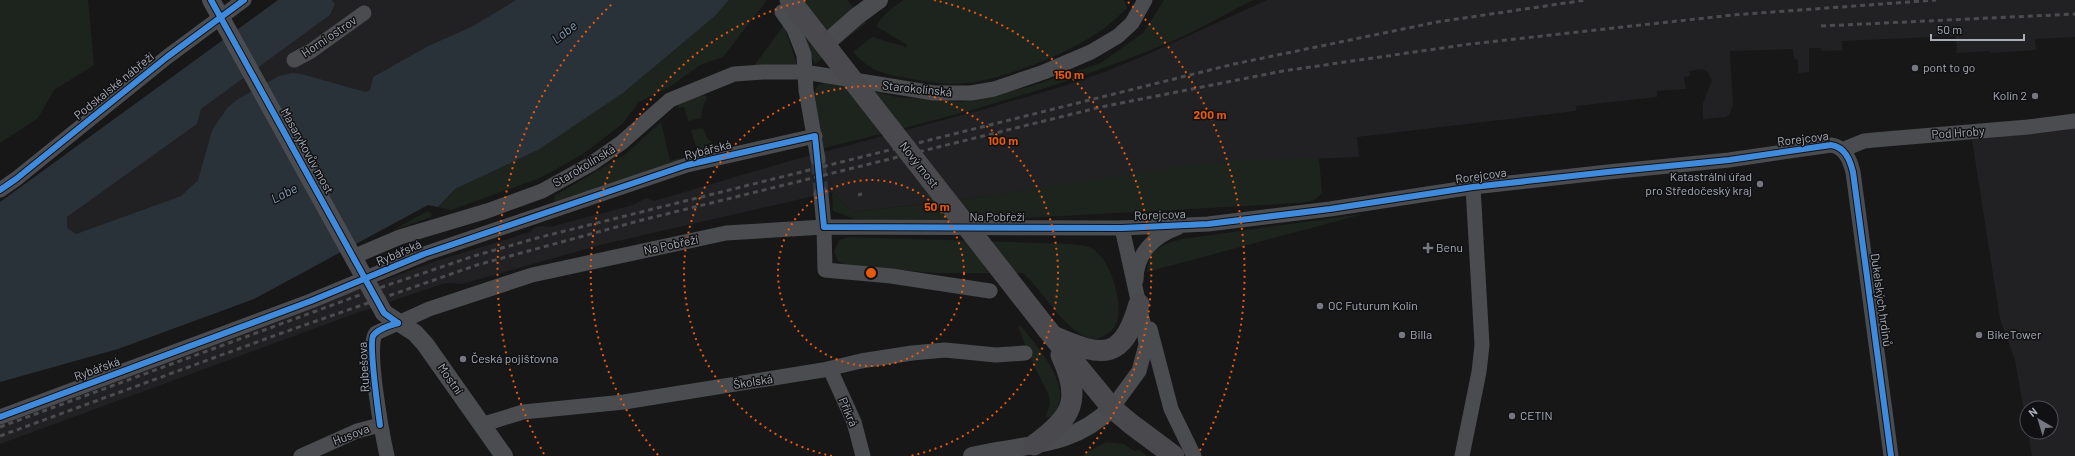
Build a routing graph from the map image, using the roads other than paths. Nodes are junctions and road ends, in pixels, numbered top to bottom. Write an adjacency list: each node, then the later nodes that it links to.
1 (211, 0): 20 (street, Masarykovův most, bridge)
2 (244, 0): 15 (street, Podskalské nábřeží)
3 (879, 0): 7 (street)
4 (1145, 0): 9 (street, Starokolínská)
5 (786, 6): 7 (main road, Nový most, bridge); 9 (street)
6 (364, 13): 8 (street, Horní ostrov)
7 (825, 44): 24 (main road, Nový most, bridge)
8 (294, 60)
9 (804, 72): 11 (street); 20 (street, Starokolínská)
10 (2075, 121): 12 (street, Pod Hroby)
11 (815, 136): 13 (street); 28 (street, Rybářská)
12 (1842, 150): 14 (street, Rorejcova); 40 (street, Dukelských hrdinů)
13 (818, 159)
14 (1473, 187): 17 (street, Rorejcova); 39 (street)
15 (0, 190)
16 (821, 194): 18 (street)
17 (1184, 225): 19 (street, Rorejcova); 22 (street)
18 (824, 227): 19 (street, Na Pobřeží); 21 (street); 23 (street, Na Pobřeží)
19 (1122, 228): 22 (street, Rorejcova)
20 (360, 254): 23 (street, Masarykovův most, bridge)
21 (990, 291)
22 (1137, 298): 24 (main road); 27 (street); 38 (street)
23 (391, 318): 29 (street, Rubešova); 30 (street, Mostní)
24 (1050, 333): 27 (main road); 31 (main road)
25 (1026, 352): 26 (street, Školská)
26 (830, 369): 30 (street, Školská); 35 (street, Příkrá)
27 (1112, 408): 31 (street); 37 (main road)
28 (0, 417)
29 (380, 425): 32 (street, Husova); 33 (street, Rubešova)
30 (482, 425): 34 (street, Mostní)
31 (1034, 445): 36 (street)
32 (301, 456)
33 (387, 456)
34 (504, 456)
35 (863, 456)
36 (972, 456)
37 (1174, 456)
38 (1194, 456)
39 (1462, 456)
40 (1891, 456)

